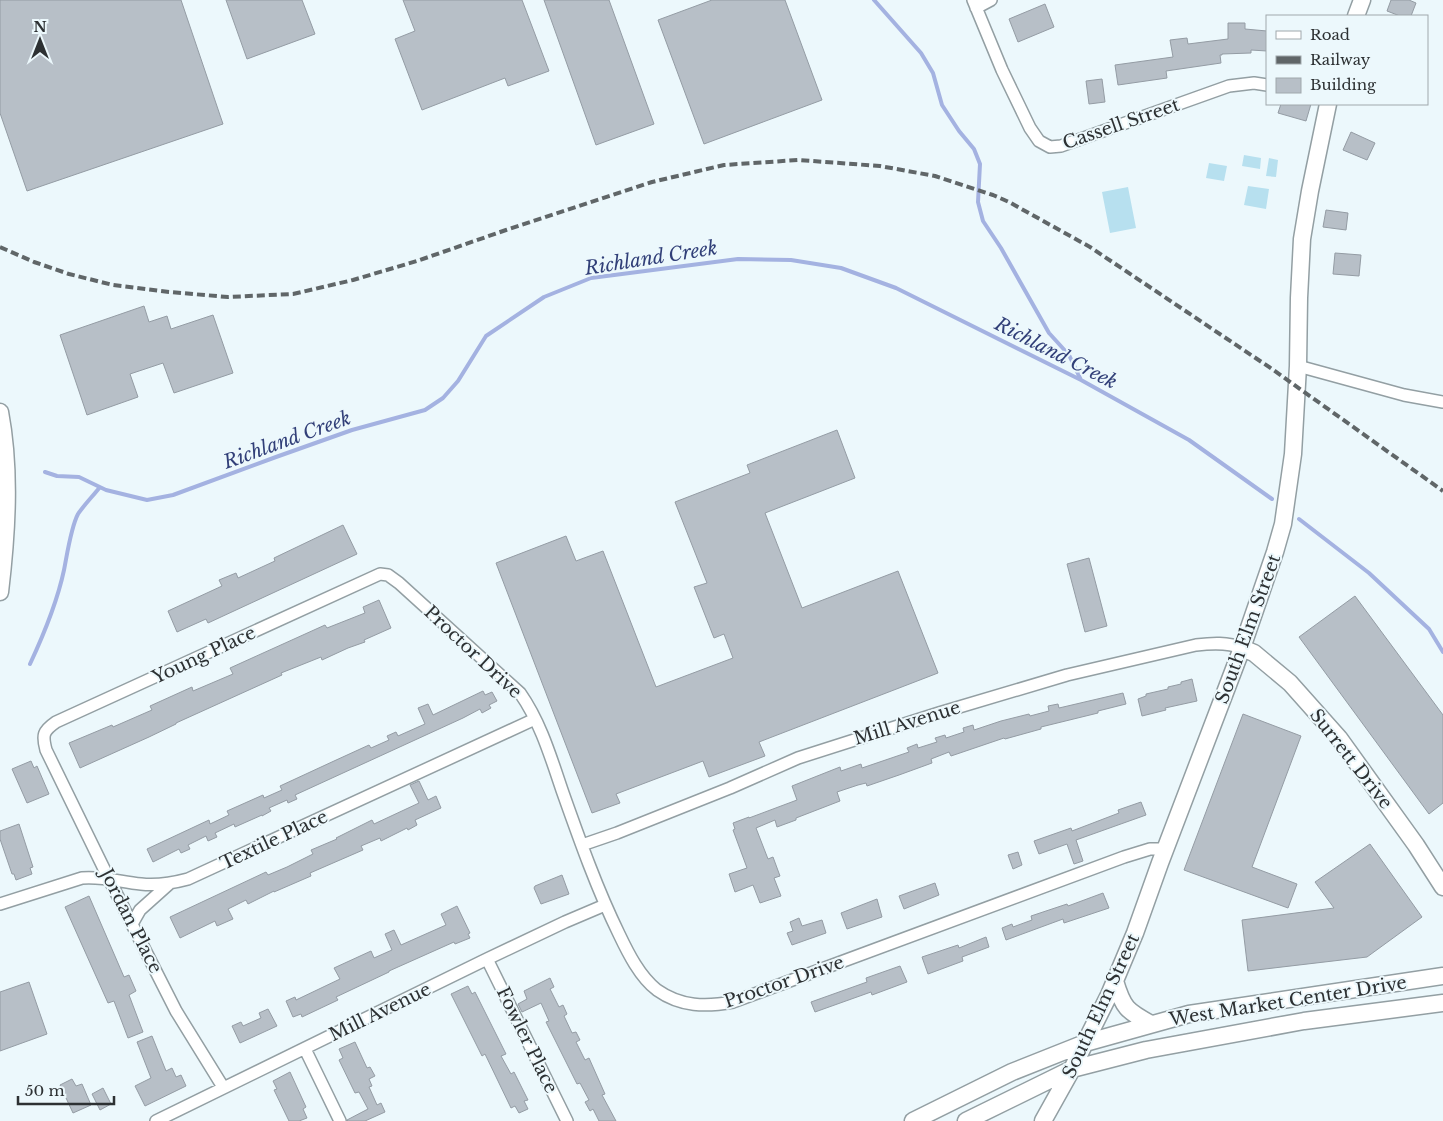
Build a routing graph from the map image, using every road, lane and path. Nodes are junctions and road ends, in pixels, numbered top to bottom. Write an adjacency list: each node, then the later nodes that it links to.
1 (992, 0): 3 (street)
2 (1362, 0): 4 (street)
3 (974, 4): 5 (street, Cassell Street)
4 (1356, 15)
5 (1266, 85)
6 (1328, 105): 7 (street, South Elm Street)
7 (1298, 366): 8 (street); 12 (street, South Elm Street)
8 (1443, 402)
9 (0, 412): 11 (street)
10 (383, 574): 13 (street, Proctor Drive); 14 (street, Young Place)
11 (0, 592)
12 (1242, 648): 15 (street, Mill Avenue); 16 (street, South Elm Street); 19 (street, Surrett Drive)
13 (536, 719): 15 (street, Proctor Drive); 18 (street, Textile Place)
14 (46, 750): 17 (street, Jordan Place)
15 (582, 845): 21 (street, Proctor Drive)
16 (1165, 849): 21 (street, Proctor Drive); 25 (street, South Elm Street)
17 (109, 879): 18 (street, Textile Place); 20 (street, Textile Place); 22 (street, Jordan Place)
18 (169, 884): 22 (street)
19 (1443, 887)
20 (0, 904)
21 (605, 905): 23 (street, Mill Avenue)
22 (132, 924): 31 (street, Jordan Place)
23 (487, 959): 29 (street, Mill Avenue); 34 (street, Fowler Place)
24 (1443, 976): 27 (street, West Market Center Drive)
25 (1115, 981): 27 (street); 28 (street, South Elm Street)
26 (1443, 1003): 30 (street, West Market Center Drive)
27 (1151, 1024): 28 (street, West Market Center Drive)
28 (1085, 1043): 30 (street, South Elm Street); 35 (street, West Market Center Drive)
29 (305, 1049): 31 (street, Mill Avenue); 33 (street)
30 (1072, 1069): 36 (street, West Market Center Drive); 37 (street, South Elm Street)
31 (223, 1087): 32 (street, Mill Avenue)
32 (156, 1121)
33 (340, 1121)
34 (567, 1121)
35 (913, 1121)
36 (966, 1121)
37 (1043, 1121)

